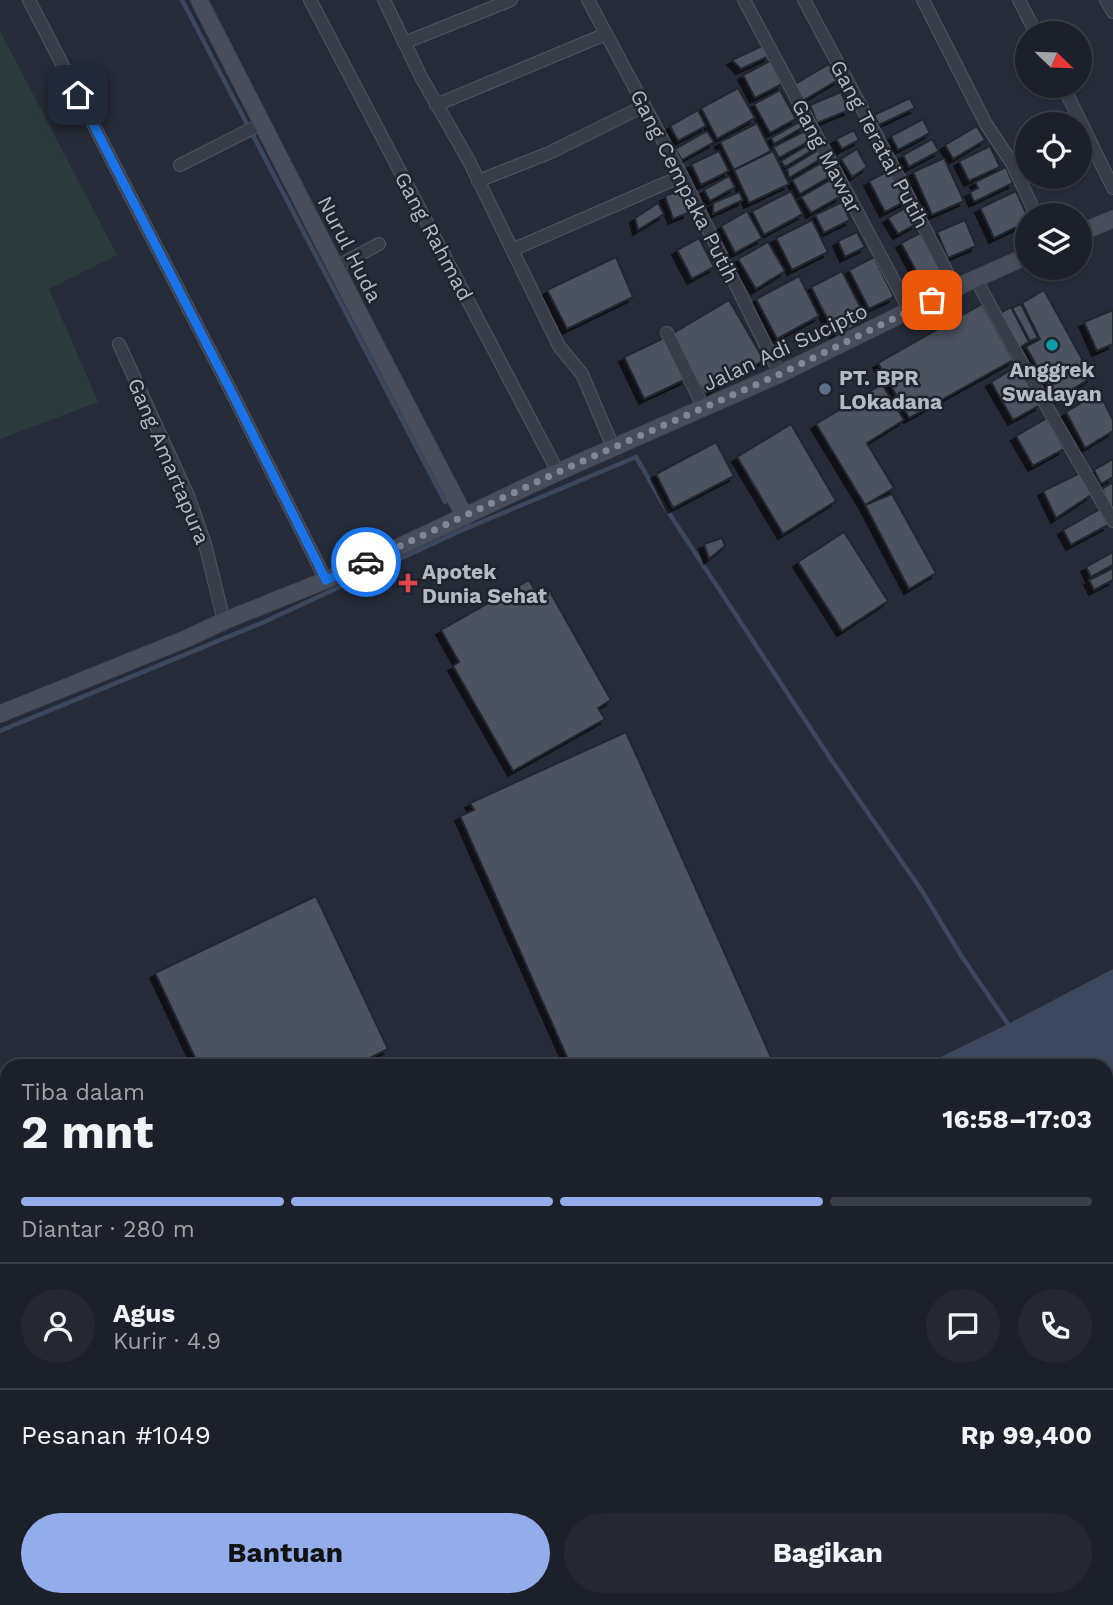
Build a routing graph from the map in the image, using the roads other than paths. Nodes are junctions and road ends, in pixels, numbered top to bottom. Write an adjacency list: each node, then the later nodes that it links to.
1 (29, 0): 42 (street)
2 (199, 0): 19 (main road, Nurul Huda)
3 (310, 0): 39 (street, Gang Rahmad)
4 (384, 0): 15 (street)
5 (511, 0): 15 (street)
6 (588, 0): 14 (street, Gang Cempaka Putih)
7 (744, 0): 33 (street, Gang Mawar)
8 (804, 0): 32 (street, Gang Teratai Putih)
9 (923, 0): 24 (street)
10 (1019, 0): 13 (street)
11 (1106, 0): 12 (street)
12 (1113, 12)
13 (1030, 21)
14 (606, 34): 17 (street); 18 (street, Gang Cempaka Putih)
15 (404, 43): 17 (street)
16 (1069, 98): 23 (street)
17 (436, 105): 22 (street)
18 (644, 106): 21 (street, Gang Cempaka Putih); 22 (street)
19 (262, 123): 20 (street); 30 (main road, Nurul Huda)
20 (180, 165)
21 (682, 176): 28 (street); 36 (street, Gang Cempaka Putih)
22 (478, 181): 28 (street)
23 (1113, 188)
24 (1030, 203)
25 (1113, 219): 26 (main road)
26 (1092, 228)
27 (379, 244): 30 (street)
28 (512, 250): 38 (street)
29 (1015, 261): 31 (main road, Jalan Adi Sucipto)
30 (336, 268): 40 (main road, Nurul Huda)
31 (976, 279): 32 (main road, Jalan Adi Sucipto); 41 (street)
32 (955, 288): 33 (main road, Jalan Adi Sucipto)
33 (910, 311): 36 (main road, Jalan Adi Sucipto)
34 (667, 333): 37 (street)
35 (119, 344): 43 (street, Gang Amartapura)
36 (780, 374): 37 (main road, Jalan Adi Sucipto)
37 (704, 408): 38 (main road, Jalan Adi Sucipto)
38 (613, 447): 39 (main road, Jalan Adi Sucipto)
39 (558, 472): 40 (main road, Jalan Adi Sucipto)
40 (465, 517): 42 (main road, Jalan Adi Sucipto)
41 (1113, 521)
42 (326, 580): 43 (main road, Jalan Adi Sucipto)
43 (225, 621): 44 (main road, Jalan Adi Sucipto)
44 (0, 714)

